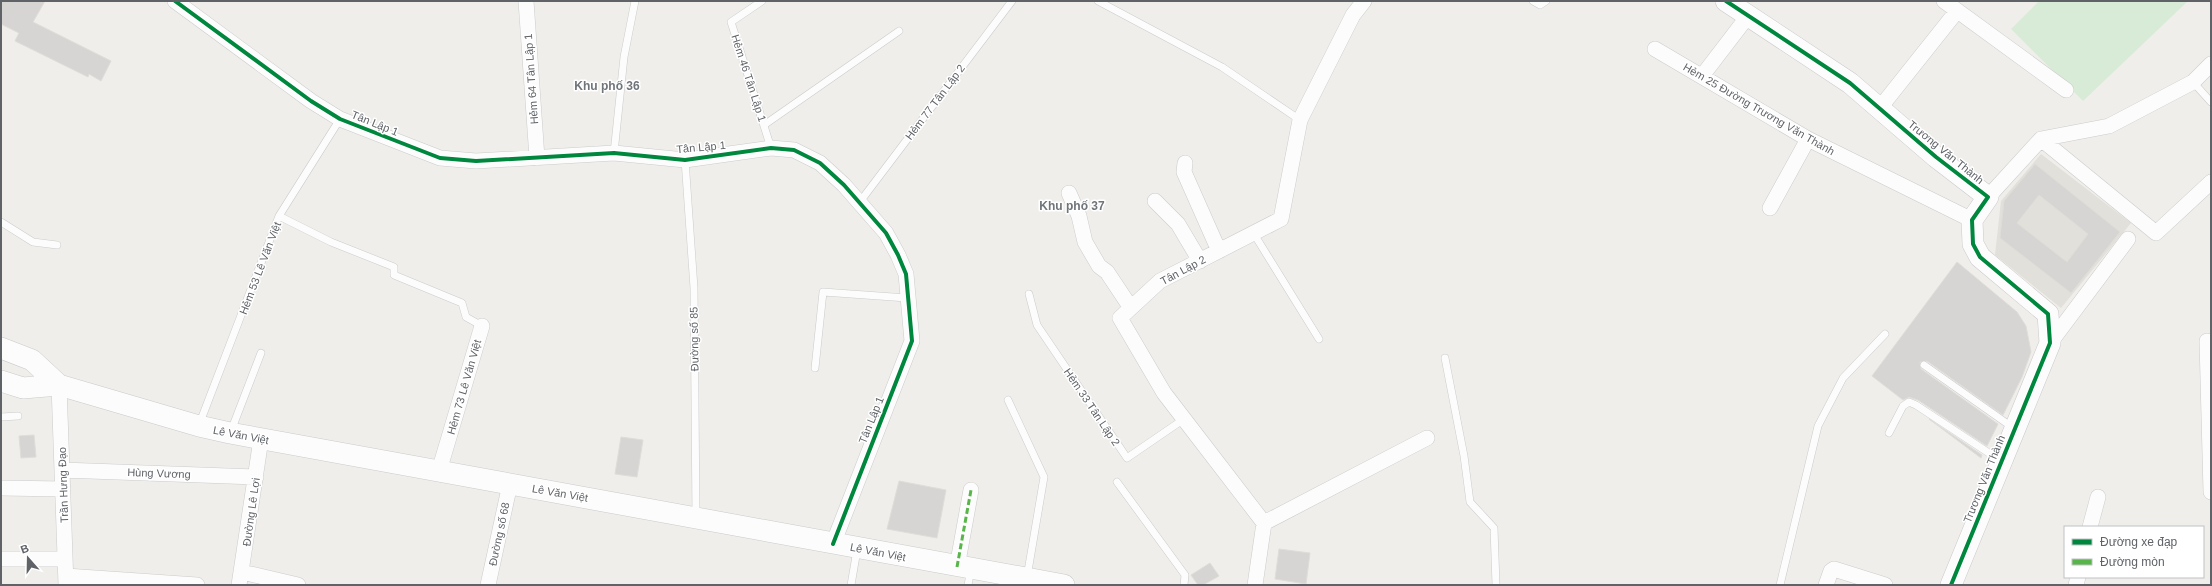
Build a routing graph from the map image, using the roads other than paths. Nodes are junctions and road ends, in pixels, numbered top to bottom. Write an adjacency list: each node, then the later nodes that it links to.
1 (175, 1): 21 (street, Tân Lập 1)
2 (526, 1): 28 (street, Hẻm 64 Tân Lập 1)
3 (635, 1): 27 (lane)
4 (762, 1): 23 (lane, Hẻm 46 Tân Lập 1)
5 (1012, 1): 35 (lane, Hẻm 77 Tân Lập 2)
6 (1098, 1): 22 (lane)
7 (1364, 1): 22 (street, Tân Lập 2)
8 (1533, 1): 9 (lane)
9 (1546, 1)
10 (1726, 1): 12 (main road, Trương Văn Thành)
11 (1950, 4): 18 (street); 20 (street)
12 (1748, 16): 16 (street); 20 (main road, Trương Văn Thành)
13 (898, 31): 23 (lane)
14 (1655, 49): 16 (street, Hẻm 25 Đường Trương Văn Thành)
15 (2211, 64): 17 (street)
16 (1702, 76): 25 (street, Hẻm 25 Đường Trương Văn Thành)
17 (2193, 82): 19 (lane); 24 (street)
18 (2066, 90)
19 (2211, 102)
20 (1879, 109): 33 (main road, Trương Văn Thành)
21 (340, 119): 28 (street, Tân Lập 1); 37 (lane, Hẻm 53 Lê Văn Việt)
22 (1300, 120): 40 (street, Tân Lập 2)
23 (764, 125): 26 (lane, Hẻm 46 Tân Lập 1)
24 (2041, 139): 31 (street); 33 (street)
25 (1808, 140): 36 (street); 38 (street, Hẻm 25 Đường Trương Văn Thành)
26 (771, 148): 29 (street, Tân Lập 1); 35 (street, Tân Lập 1)
27 (614, 153): 28 (street, Tân Lập 1); 29 (street, Tân Lập 1)
28 (537, 158)
29 (685, 160): 81 (lane, Đường số 85)
30 (1185, 163): 43 (street)
31 (2211, 182)
32 (1069, 193): 47 (street)
33 (1988, 197): 38 (main road, Trương Văn Thành)
34 (1155, 201): 44 (street)
35 (858, 203): 46 (street, Tân Lập 1)
36 (1770, 208)
37 (279, 216): 48 (lane, Hẻm 73 Lê Văn Việt); 64 (lane, Hẻm 53 Lê Văn Việt)
38 (1972, 220): 52 (main road, Trương Văn Thành)
39 (1, 222): 42 (lane)
40 (1254, 234): 43 (street, Tân Lập 2); 50 (lane)
41 (2128, 239): 52 (street)
42 (57, 245)
43 (1219, 251): 44 (street, Tân Lập 2)
44 (1200, 260): 47 (street, Tân Lập 2)
45 (1029, 294): 63 (lane, Hẻm 33 Tân Lập 2)
46 (908, 298): 57 (lane); 84 (street, Tân Lập 1)
47 (1131, 308): 63 (street, Tân Lập 2)
48 (482, 326): 72 (street, Hẻm 73 Lê Văn Việt)
49 (1885, 334): 100 (lane)
50 (1319, 339)
51 (2207, 341): 79 (street)
52 (2050, 343): 65 (main road, Trương Văn Thành)
53 (1, 348): 59 (main road, Lê Văn Việt)
54 (261, 353): 66 (lane)
55 (1445, 358): 99 (lane)
56 (1924, 365): 65 (lane)
57 (815, 368)
58 (1, 381): 59 (main road, Lê Văn Việt)
59 (60, 385): 64 (main road, Lê Văn Việt); 71 (street, Trần Hưng Đạo)
60 (1008, 400): 90 (lane)
61 (1, 416): 62 (lane)
62 (18, 416)
63 (1184, 419): 82 (street, Tân Lập 2)
64 (199, 426): 66 (main road, Lê Văn Việt)
65 (2014, 429): 70 (main road, Trương Văn Thành)
66 (230, 433): 68 (main road, Lê Văn Việt)
67 (1889, 433): 70 (lane)
68 (261, 438): 72 (main road, Lê Văn Việt); 73 (street, Đường Lê Lợi)
69 (1427, 438): 82 (street)
70 (2001, 461): 103 (main road, Trương Văn Thành)
71 (62, 470): 73 (street, Hùng Vương); 77 (street, Trần Hưng Đạo)
72 (439, 471): 75 (main road, Lê Văn Việt)
73 (256, 477): 89 (street, Đường Lê Lợi)
74 (1117, 482): 98 (lane)
75 (510, 484): 81 (main road, Lê Văn Việt); 95 (street, Đường số 68)
76 (1, 488): 77 (street)
77 (63, 489): 86 (street, Trần Hưng Đạo)
78 (971, 490): 88 (street)
79 (2211, 492)
80 (2098, 498): 83 (street)
81 (696, 518): 84 (main road, Lê Văn Việt)
82 (1264, 523): 92 (street)
83 (2090, 526)
84 (833, 544): 85 (main road, Lê Văn Việt)
85 (857, 548): 88 (main road, Lê Văn Việt); 96 (lane)
86 (65, 558): 87 (street); 91 (street, Trần Hưng Đạo)
87 (1, 559)
88 (965, 574): 90 (main road, Lê Văn Việt)
89 (241, 578): 94 (street)
90 (1027, 579): 97 (main road, Lê Văn Việt)
91 (66, 581): 93 (street)
92 (1258, 584)
93 (197, 585)
94 (298, 585)
95 (488, 585)
96 (851, 585)
97 (1064, 585)
98 (1184, 585)
99 (1496, 585)
100 (1780, 585)
101 (1826, 585): 102 (street)
102 (1885, 585)
103 (1951, 585)

